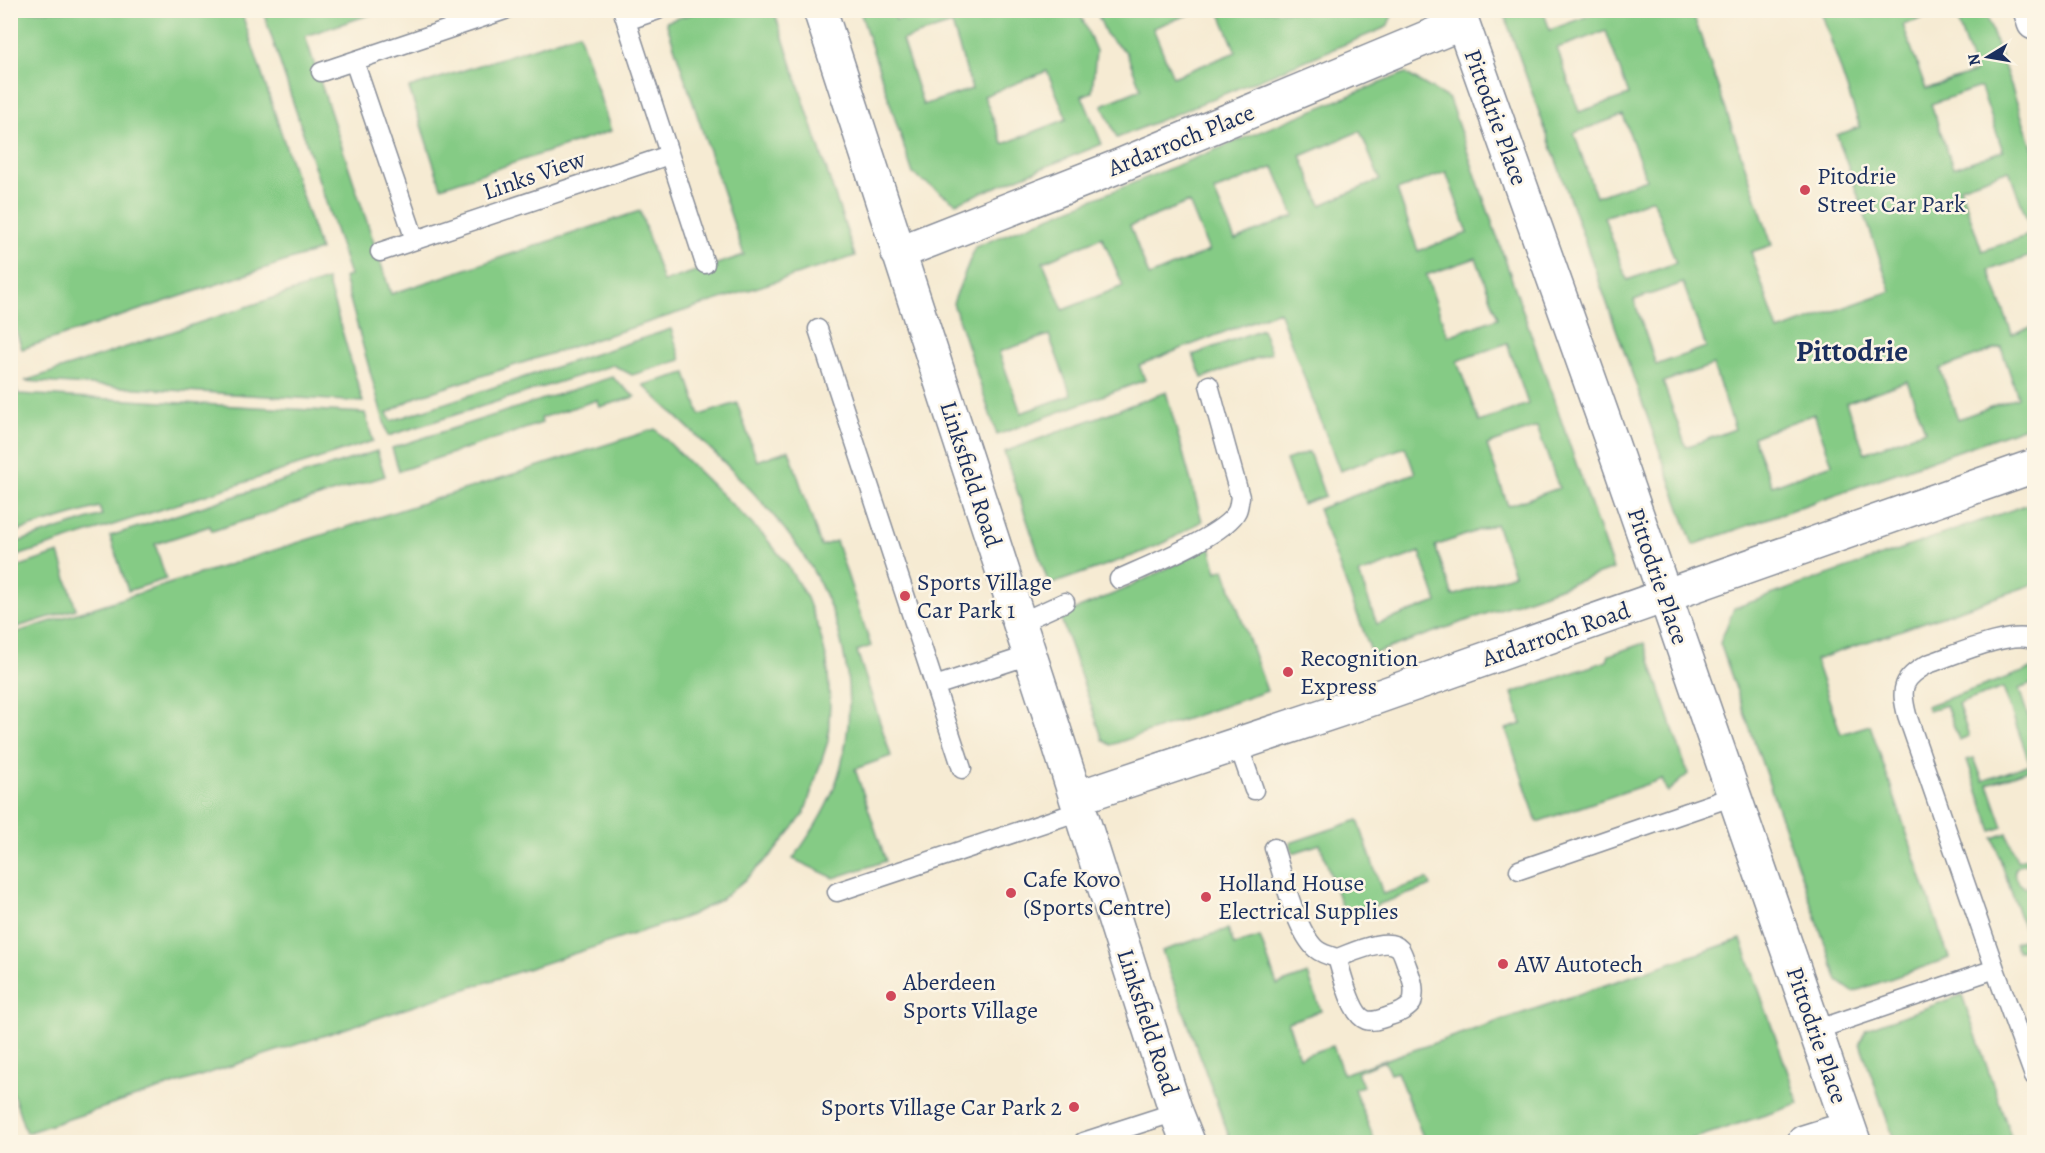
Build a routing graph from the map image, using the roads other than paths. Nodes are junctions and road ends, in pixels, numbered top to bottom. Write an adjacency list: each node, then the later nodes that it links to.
1 (505, 10): 8 (lane)
2 (658, 10): 5 (lane)
3 (820, 10): 13 (street, Linksfield Road)
4 (2030, 10): 7 (street)
5 (624, 16): 10 (lane)
6 (1460, 17): 13 (street, Ardarroch Place); 19 (street, Pittodrie Place)
7 (2034, 23)
8 (354, 61): 9 (lane); 11 (lane)
9 (321, 72)
10 (669, 154): 11 (lane, Links View); 14 (lane)
11 (415, 240): 12 (lane, Links View)
12 (380, 252)
13 (898, 253): 21 (street, Linksfield Road)
14 (705, 264)
15 (818, 329): 24 (lane)
16 (1209, 385): 18 (lane)
17 (2034, 466): 19 (street, Ardarroch Road)
18 (1119, 579)
19 (1665, 595): 25 (street, Ardarroch Road); 28 (street, Pittodrie Place)
20 (1065, 603): 21 (lane)
21 (1019, 623): 23 (street, Linksfield Road)
22 (2034, 640): 34 (lane)
23 (1030, 655): 24 (lane); 29 (street, Linksfield Road)
24 (935, 686): 26 (lane)
25 (1238, 744): 27 (lane); 29 (street, Ardarroch Road)
26 (962, 769)
27 (1254, 790)
28 (1734, 796): 31 (lane); 35 (street, Pittodrie Place)
29 (1078, 805): 32 (lane); 37 (street, Linksfield Road)
30 (1274, 848): 33 (lane)
31 (1519, 870)
32 (837, 892)
33 (1337, 958): 33 (lane)
34 (1995, 969): 35 (lane); 36 (lane)
35 (1816, 1030): 38 (street, Pittodrie Place)
36 (2034, 1076)
37 (1176, 1112): 39 (lane); 40 (street, Linksfield Road)
38 (1851, 1135): 41 (street)
39 (1083, 1143)
40 (1188, 1143)
41 (1804, 1143)

